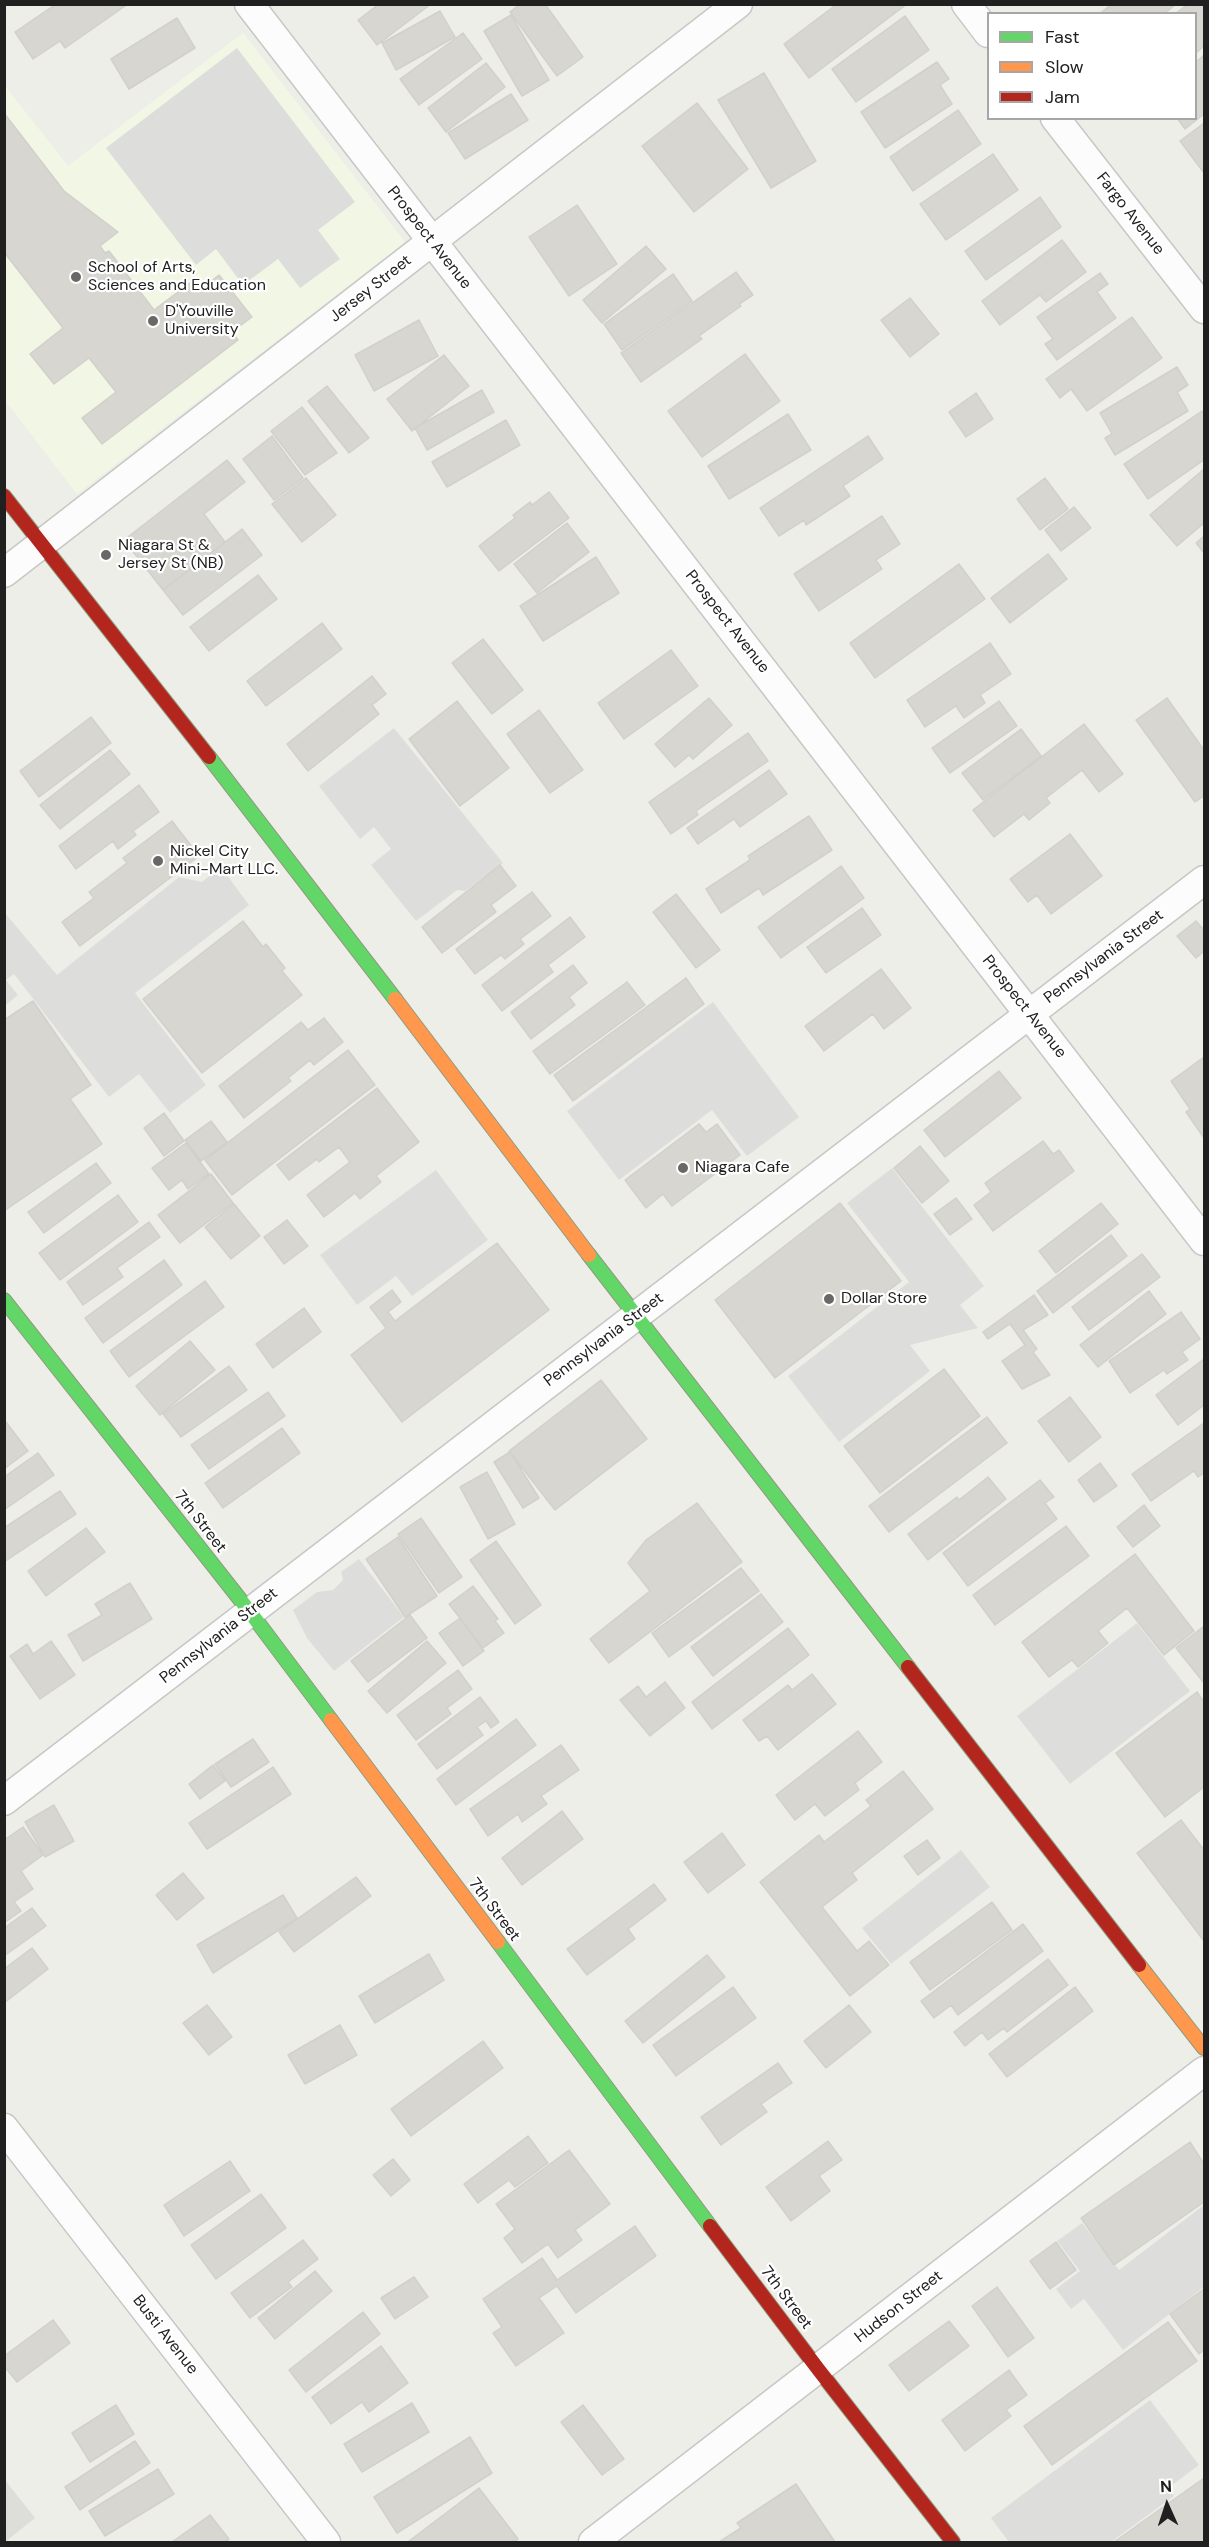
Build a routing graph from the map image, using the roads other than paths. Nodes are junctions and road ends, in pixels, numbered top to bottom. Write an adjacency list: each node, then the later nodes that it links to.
1 (249, 4): 6 (street, Prospect Avenue)
2 (738, 4): 6 (street, Jersey Street)
3 (966, 4): 4 (street)
4 (987, 32)
5 (1057, 120): 7 (street, Fargo Avenue)
6 (432, 242): 9 (street, Jersey Street); 12 (street, Prospect Avenue)
7 (1204, 309)
8 (4, 496): 9 (main road)
9 (42, 545): 10 (street, Jersey Street); 15 (main road)
10 (4, 573)
11 (1204, 880): 12 (street, Pennsylvania Street)
12 (1030, 1014): 13 (street, Prospect Avenue); 15 (street, Pennsylvania Street)
13 (1204, 1241)
14 (4, 1300): 16 (main road, 7th Street)
15 (636, 1316): 16 (street, Pennsylvania Street); 18 (main road)
16 (250, 1612): 17 (street, Pennsylvania Street); 21 (main road, 7th Street)
17 (4, 1801)
18 (1204, 2048)
19 (1204, 2071): 21 (street, Hudson Street)
20 (4, 2128): 22 (street, Busti Avenue)
21 (818, 2369): 23 (street, Hudson Street); 24 (main road, 7th Street)
22 (326, 2542)
23 (592, 2542)
24 (952, 2542)

